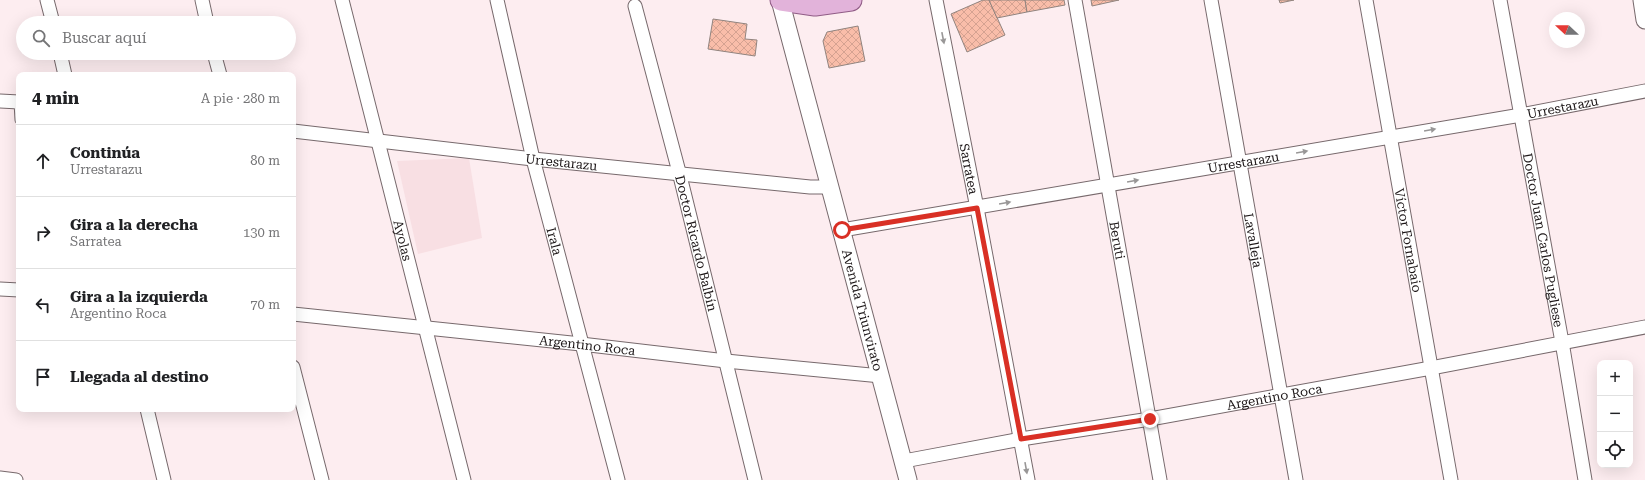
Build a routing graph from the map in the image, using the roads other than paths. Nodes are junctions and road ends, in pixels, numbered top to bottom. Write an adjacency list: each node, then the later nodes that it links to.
1 (47, 0): 14 (street)
2 (202, 0): 15 (street)
3 (342, 0): 27 (street, Ayolas)
4 (497, 0): 28 (street, Irala)
5 (781, 0): 6 (main road); 32 (street, Avenida Triunvirato)
6 (851, 0)
7 (936, 0): 33 (street, Sarratea, one-way to 33)
8 (1075, 0): 31 (street, Beruti)
9 (1211, 0): 29 (street, Lavalleja)
10 (1366, 0): 26 (street, Víctor Fornabaio)
11 (1500, 0): 24 (street, Doctor Juan Carlos Pugliese)
12 (1642, 0): 16 (street)
13 (635, 6): 30 (street, Doctor Ricardo Balbín)
14 (51, 16)
15 (205, 16)
16 (1645, 20)
17 (62, 60): 19 (street)
18 (216, 60): 20 (street)
19 (64, 72)
20 (219, 72)
21 (1645, 91): 24 (street, Urrestarazu)
22 (0, 100): 23 (street)
23 (16, 102)
24 (1521, 115): 26 (street, Urrestarazu, one-way to 24); 40 (street, Doctor Juan Carlos Pugliese)
25 (296, 131): 27 (street, Urrestarazu)
26 (1391, 137): 29 (street, Urrestarazu, one-way to 26); 43 (street, Víctor Fornabaio)
27 (379, 141): 28 (street, Urrestarazu); 39 (street, Ayolas)
28 (533, 158): 30 (street, Urrestarazu); 41 (street, Irala)
29 (1240, 162): 31 (street, Urrestarazu, one-way to 29); 46 (street, Lavalleja)
30 (679, 172): 32 (street, Urrestarazu); 42 (street, Doctor Ricardo Balbín)
31 (1109, 185): 33 (street, Urrestarazu, one-way to 31); 48 (street, Beruti)
32 (830, 187): 34 (street, Avenida Triunvirato)
33 (977, 208): 34 (street, Urrestarazu); 49 (street, Sarratea)
34 (842, 230): 44 (street, Avenida Triunvirato)
35 (0, 289): 36 (street)
36 (16, 290)
37 (296, 314): 39 (street, Argentino Roca)
38 (1645, 327): 40 (street, Argentino Roca)
39 (424, 328): 41 (street, Argentino Roca); 55 (street, Ayolas)
40 (1562, 342): 43 (street, Argentino Roca); 63 (street, Doctor Juan Carlos Pugliese)
41 (581, 344): 42 (street, Argentino Roca); 56 (street, Irala)
42 (726, 361): 44 (street, Argentino Roca); 57 (street, Doctor Ricardo Balbín)
43 (1431, 368): 46 (street, Argentino Roca); 62 (street, Víctor Fornabaio)
44 (881, 376): 50 (street, Avenida Triunvirato)
45 (296, 379): 54 (street)
46 (1281, 395): 48 (street, Argentino Roca); 61 (street, Lavalleja)
47 (148, 412): 53 (street)
48 (1150, 419): 49 (street, Argentino Roca); 60 (street, Beruti)
49 (1021, 439): 50 (street, Argentino Roca); 59 (street, Sarratea, one-way to 59)
50 (904, 461): 58 (street, Avenida Triunvirato)
51 (0, 478): 52 (street)
52 (16, 480)
53 (164, 480)
54 (322, 480)
55 (464, 480)
56 (618, 480)
57 (755, 480)
58 (908, 480)
59 (1028, 480)
60 (1160, 480)
61 (1296, 480)
62 (1451, 480)
63 (1585, 480)

